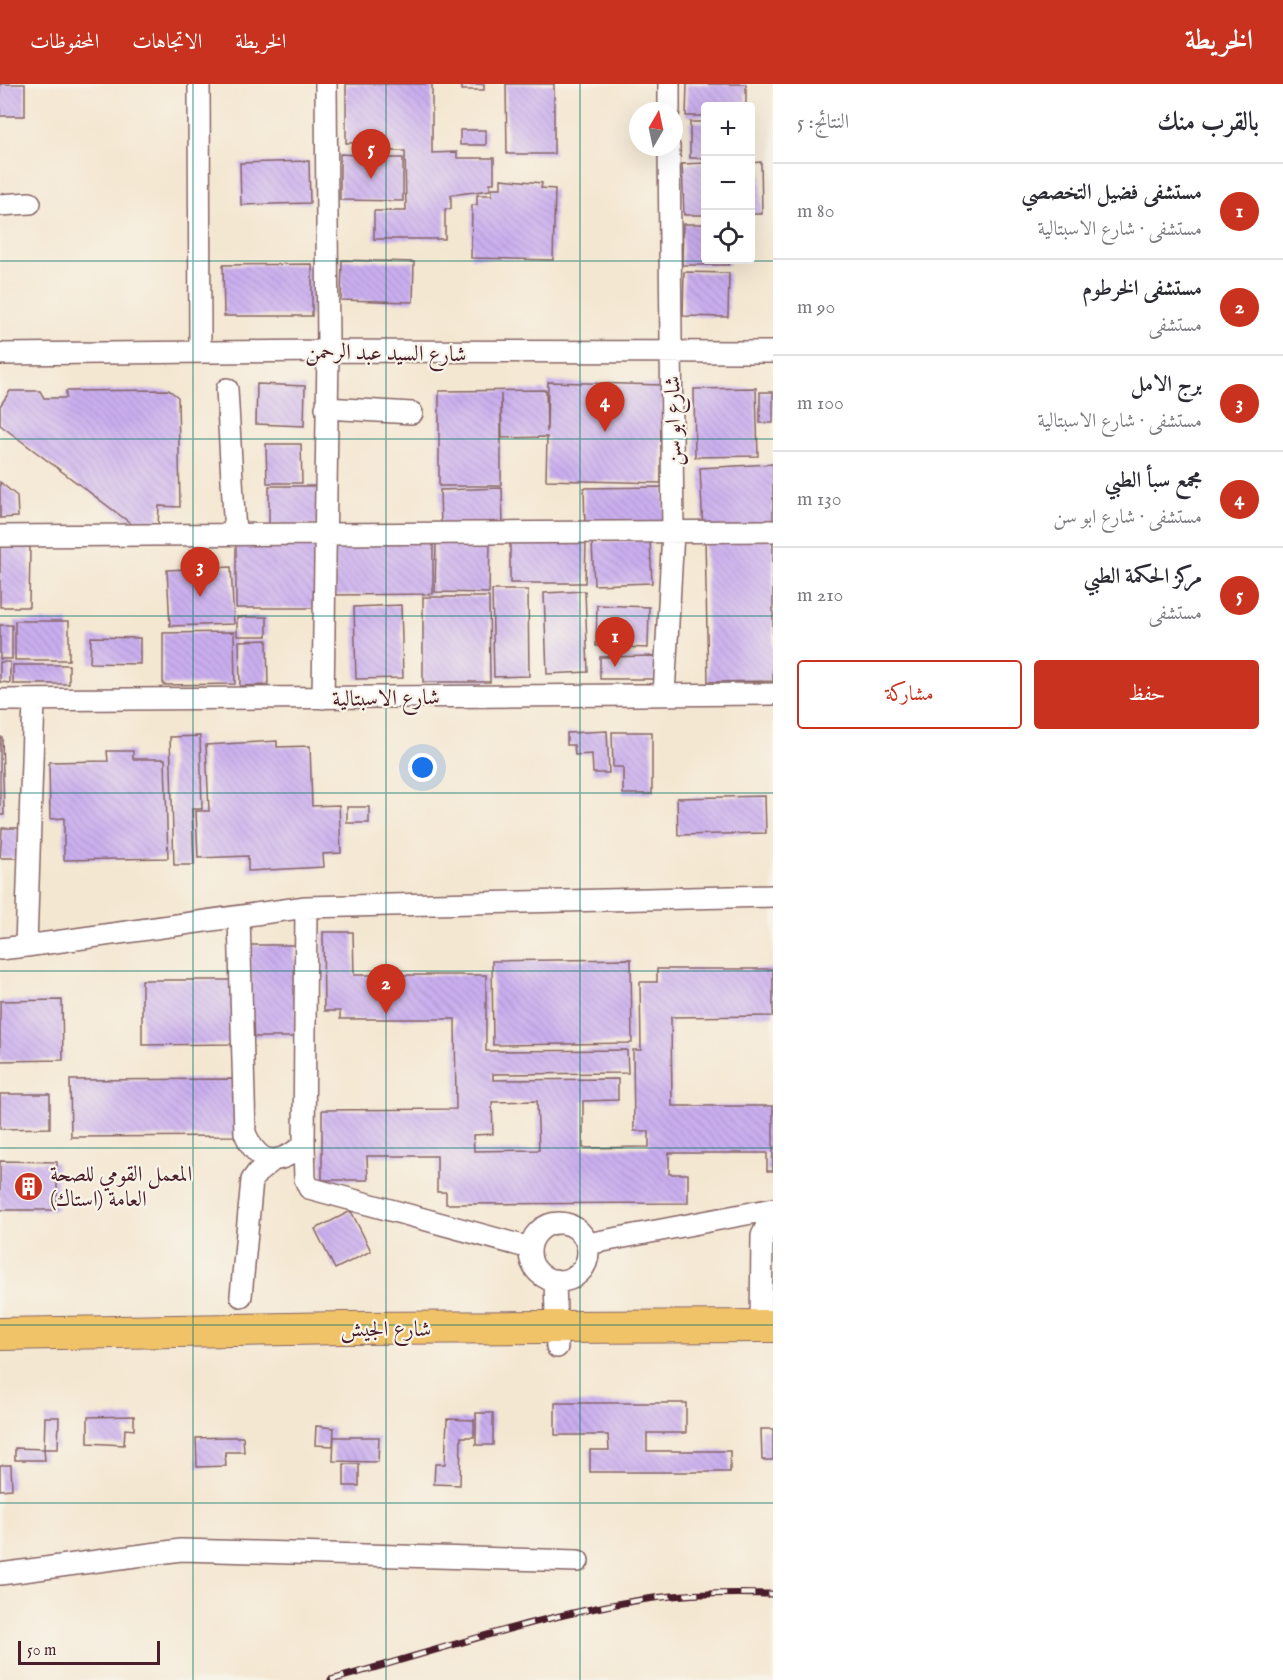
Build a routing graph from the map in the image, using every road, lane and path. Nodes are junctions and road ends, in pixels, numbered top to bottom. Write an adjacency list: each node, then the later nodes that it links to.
1 (199, 84): 9 (street)
2 (326, 84): 8 (street)
3 (669, 84): 4 (street)
4 (669, 102)
5 (669, 156): 11 (street, شارع ابو سن)
6 (30, 203): 7 (street)
7 (0, 205)
8 (328, 351): 9 (street, شارع السيد عبد الرحمن); 11 (street, شارع السيد عبد الرحمن); 14 (street)
9 (200, 352): 12 (street, شارع السيد عبد الرحمن)
10 (773, 352): 11 (street, شارع السيد عبد الرحمن)
11 (671, 353): 17 (street, شارع ابو سن)
12 (0, 354)
13 (227, 389): 19 (street)
14 (326, 408): 15 (street); 18 (street)
15 (412, 413)
16 (773, 531): 17 (street)
17 (673, 532): 18 (street); 22 (street, شارع ابو سن)
18 (324, 533): 19 (street); 23 (street)
19 (235, 534): 20 (street)
20 (0, 536)
21 (773, 694): 22 (street, شارع الاسبتالية)
22 (664, 695): 23 (street, شارع الاسبتالية)
23 (322, 698): 25 (street, شارع الاسبتالية)
24 (0, 700): 25 (street, شارع الاسبتالية)
25 (34, 700): 29 (street)
26 (773, 896): 27 (street)
27 (306, 907): 28 (street); 31 (street)
28 (239, 916): 29 (street); 32 (street)
29 (26, 946): 30 (street)
30 (0, 949)
31 (304, 1145): 32 (street); 35 (street)
32 (272, 1161): 37 (street)
33 (773, 1210): 34 (street); 38 (street)
34 (587, 1244): 35 (street); 36 (street)
35 (530, 1248): 36 (street)
36 (555, 1280): 40 (street)
37 (241, 1296)
38 (769, 1333): 40 (highway, شارع الجيش)
39 (0, 1334): 41 (highway, شارع الجيش)
40 (556, 1337): 41 (highway, شارع الجيش)
41 (48, 1342): 42 (highway, شارع الجيش)
42 (0, 1352)
43 (578, 1561): 44 (street)
44 (0, 1574)

